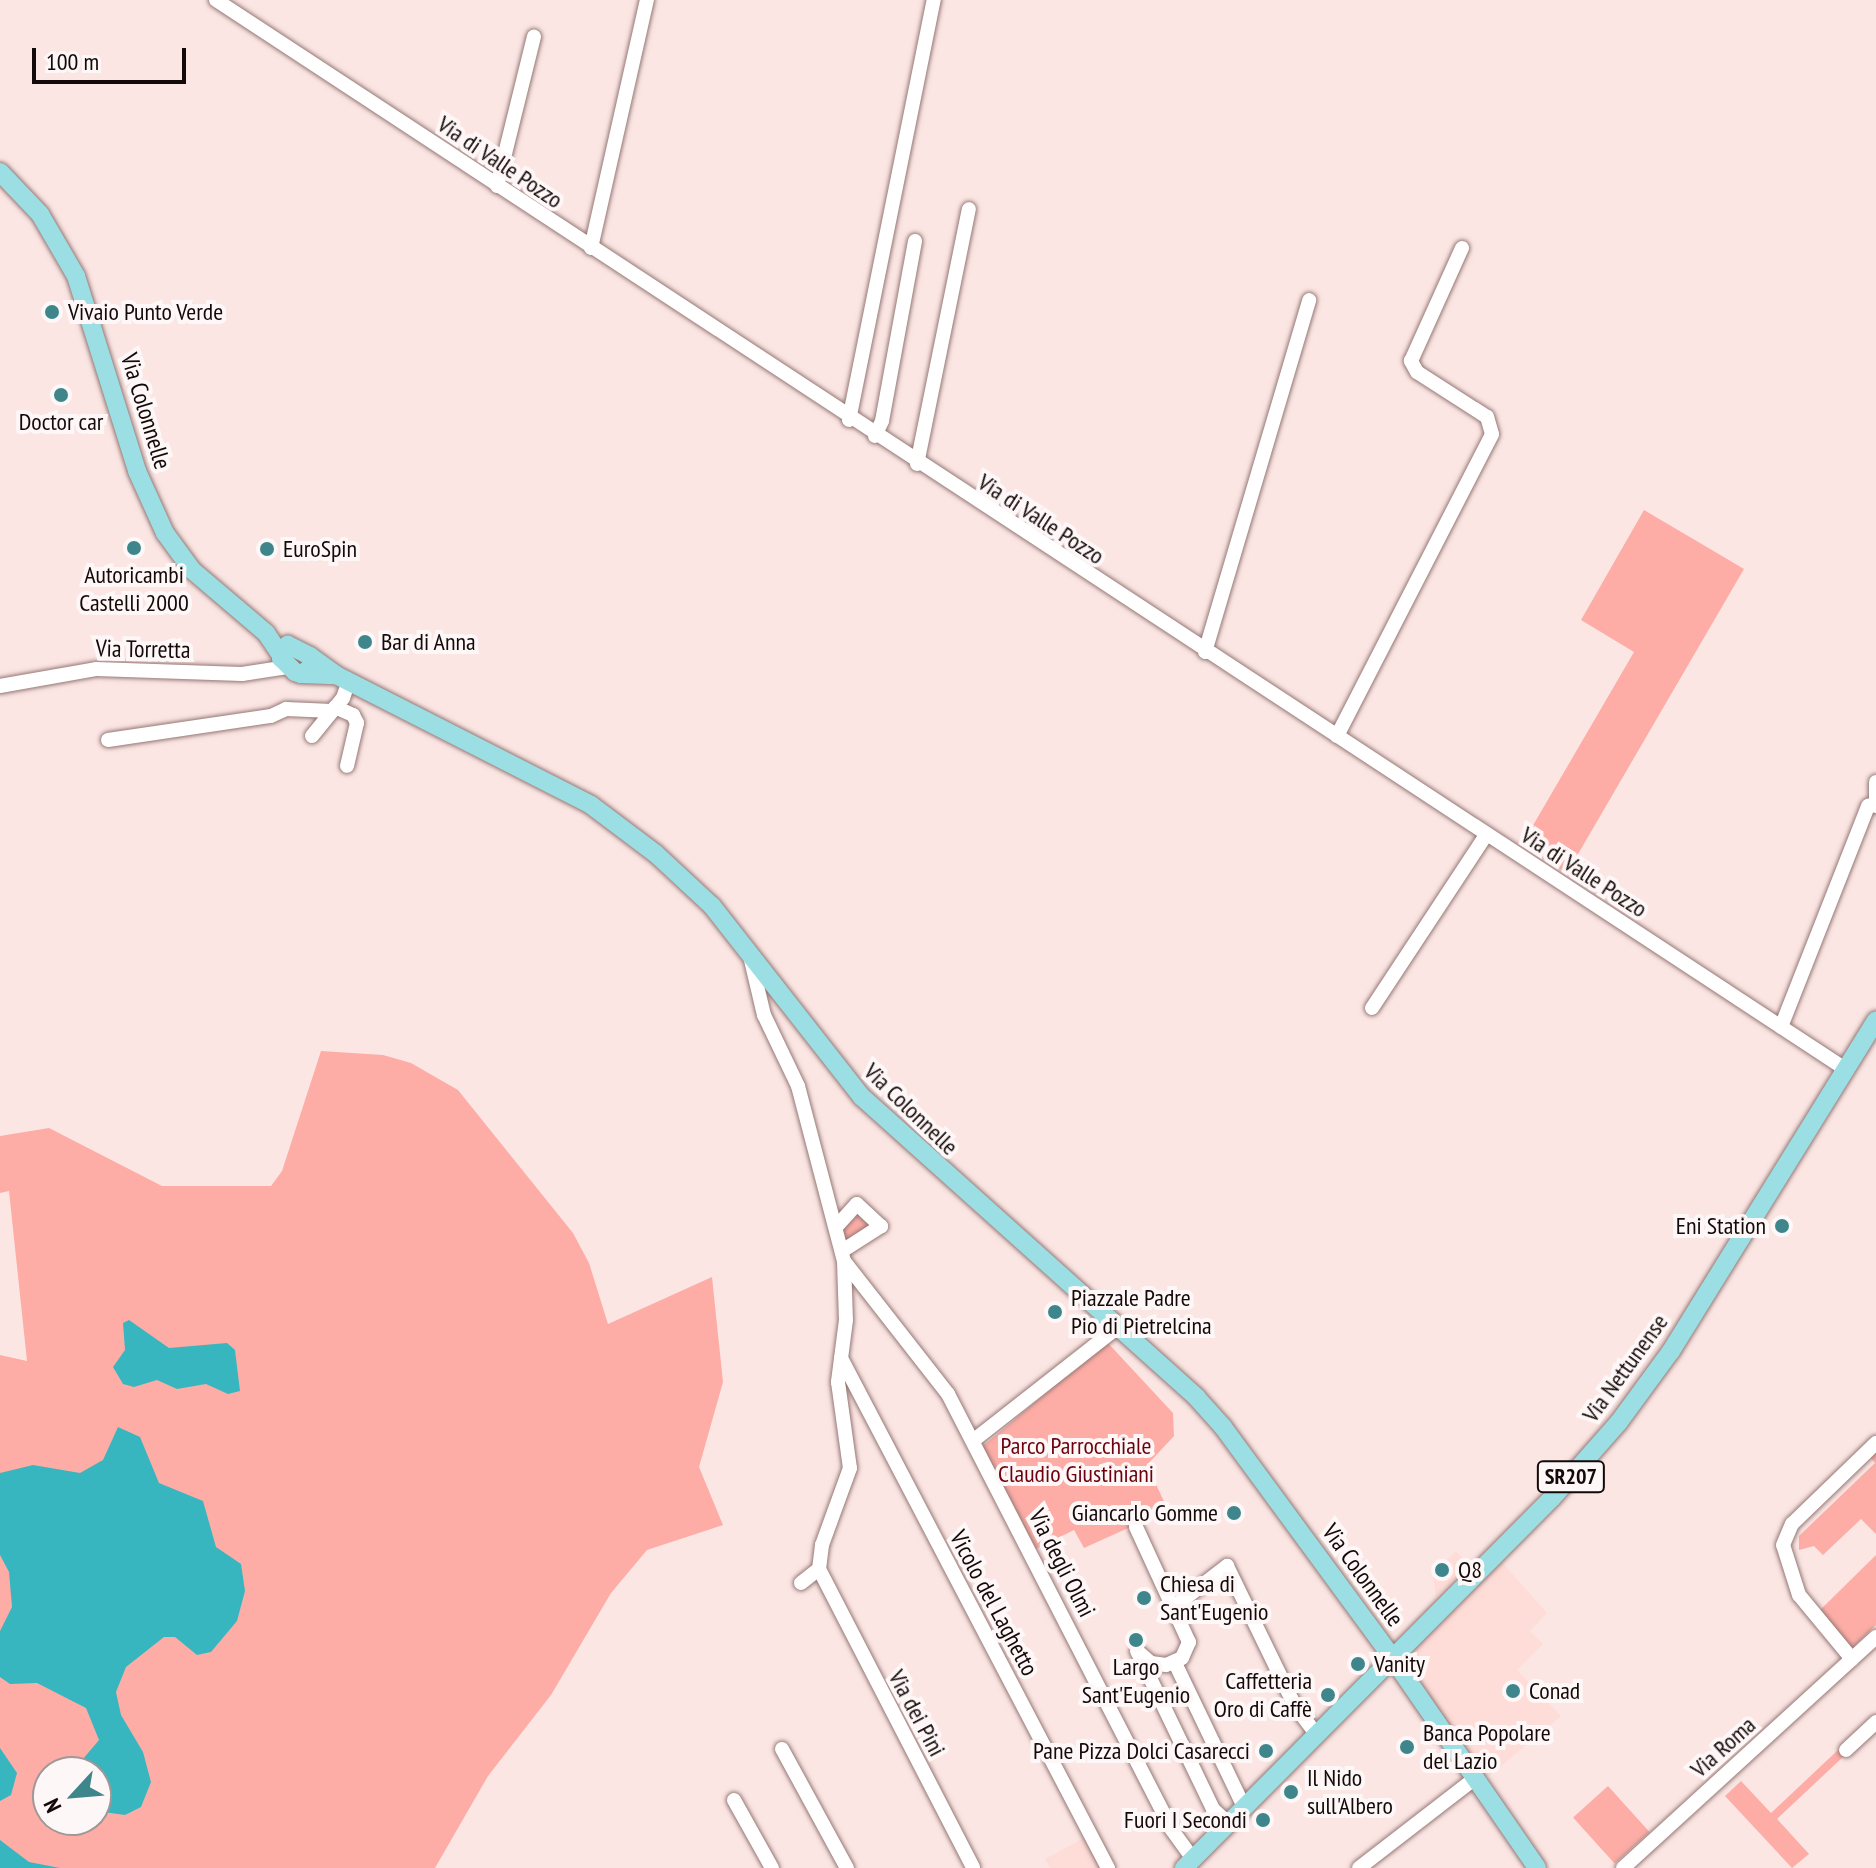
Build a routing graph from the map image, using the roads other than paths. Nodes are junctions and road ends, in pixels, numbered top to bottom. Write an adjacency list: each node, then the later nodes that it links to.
1 (216, 0): 6 (street, Via di Valle Pozzo)
2 (647, 0): 9 (street)
3 (934, 0): 12 (street)
4 (534, 36): 6 (street)
5 (0, 172): 16 (main road, Via Colonnelle)
6 (497, 186): 9 (street, Via di Valle Pozzo)
7 (969, 209): 14 (street)
8 (915, 241): 13 (street)
9 (591, 248): 12 (street, Via di Valle Pozzo)
10 (1462, 248): 21 (street)
11 (1309, 300): 15 (street)
12 (849, 420): 13 (street, Via di Valle Pozzo)
13 (875, 436): 14 (street, Via di Valle Pozzo)
14 (917, 464): 15 (street, Via di Valle Pozzo)
15 (1205, 652): 21 (street, Via di Valle Pozzo)
16 (286, 657): 17 (main road, Via Colonnelle); 17 (main road, Via Colonnelle); 18 (street, Via Torretta)
17 (343, 678): 19 (street); 27 (main road, Via Colonnelle)
18 (0, 686)
19 (333, 709): 20 (street); 22 (street); 23 (street)
20 (312, 736)
21 (1337, 736): 26 (street, Via di Valle Pozzo)
22 (108, 740)
23 (347, 766)
24 (1876, 782): 25 (street)
25 (1872, 806): 30 (street)
26 (1486, 835): 28 (street); 30 (street, Via di Valle Pozzo)
27 (749, 948): 33 (street, Vicolo del Laghetto); 35 (main road, Via Colonnelle)
28 (1372, 1008)
29 (1876, 1020): 32 (main road, Via Nettunense / SR207)
30 (1781, 1027): 32 (street, Via di Valle Pozzo)
31 (1876, 1043): 32 (street)
32 (1849, 1062): 44 (main road, Via Nettunense / SR207)
33 (836, 1227): 34 (street, Vicolo del Laghetto); 34 (street)
34 (843, 1256): 36 (street, Vicolo del Laghetto); 37 (street, Via degli Olmi)
35 (1118, 1327): 37 (street); 44 (main road, Via Colonnelle)
36 (841, 1357): 40 (street, Vicolo del Laghetto); 59 (street, Vicolo del Laghetto)
37 (974, 1440): 55 (street, Via degli Olmi)
38 (1876, 1443): 45 (street)
39 (1136, 1527): 42 (street)
40 (820, 1570): 41 (street); 58 (street, Via dei Pini)
41 (801, 1583)
42 (1175, 1606): 46 (street); 48 (street)
43 (1876, 1637): 45 (street, Via Roma)
44 (1391, 1656): 48 (main road, Via Nettunense / SR207); 51 (main road, Via Colonnelle)
45 (1852, 1659): 62 (street, Via Roma)
46 (1175, 1663): 53 (street); 54 (street)
47 (1876, 1722): 50 (street)
48 (1315, 1733): 53 (main road, Via Nettunense / SR207)
49 (782, 1749): 57 (street)
50 (1846, 1750)
51 (1474, 1779): 60 (street); 61 (main road, Via Colonnelle)
52 (734, 1800): 56 (street)
53 (1244, 1807): 54 (main road, Via Nettunense / SR207)
54 (1228, 1823): 55 (main road, Via Nettunense / SR207)
55 (1188, 1863)
56 (772, 1868)
57 (847, 1868)
58 (973, 1868)
59 (1108, 1868)
60 (1359, 1868)
61 (1537, 1868)
62 (1623, 1868)

